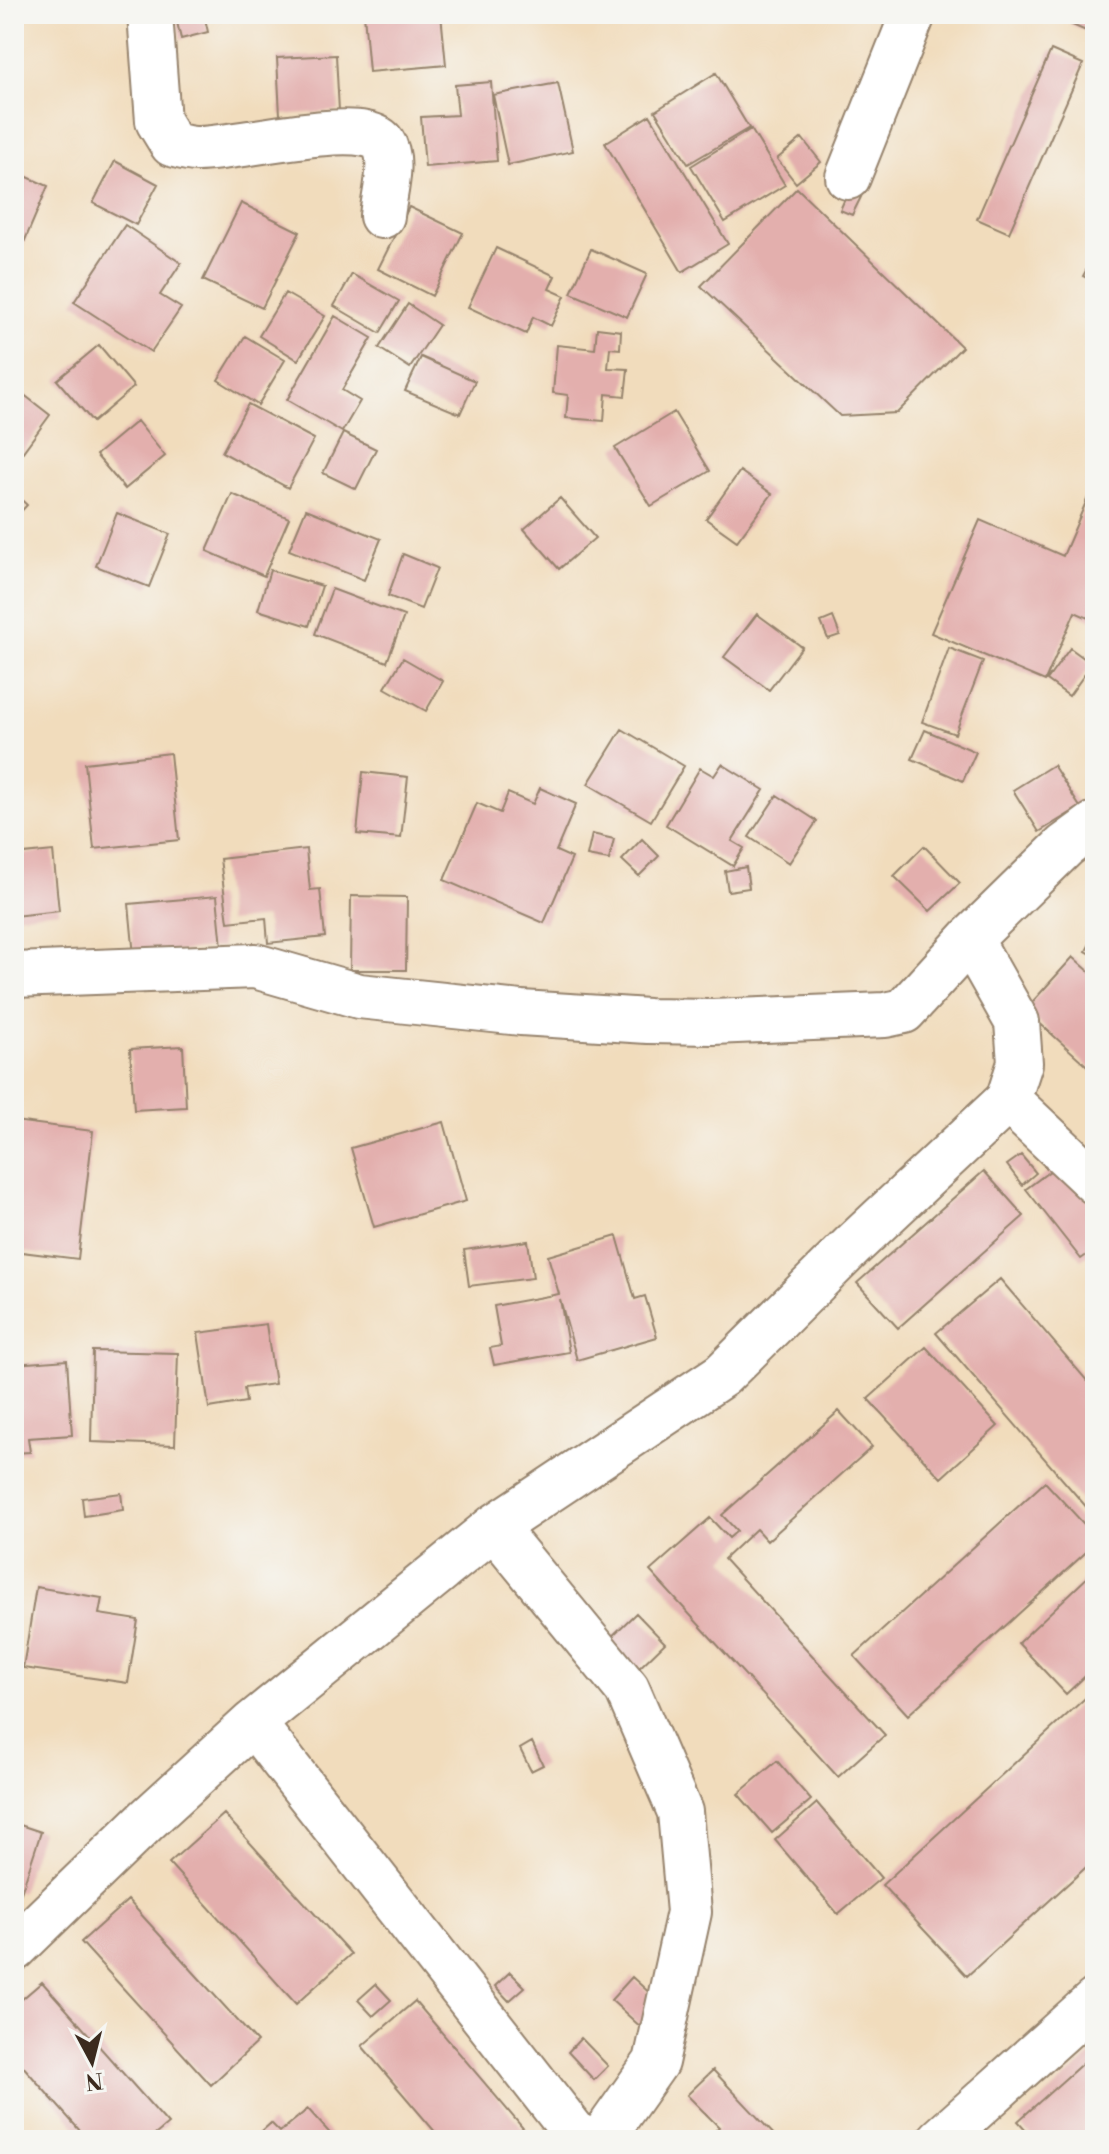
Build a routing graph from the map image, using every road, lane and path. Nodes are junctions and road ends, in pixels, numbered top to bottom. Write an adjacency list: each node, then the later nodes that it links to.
1 (150, 14): 4 (street)
2 (913, 14): 3 (street)
3 (848, 177)
4 (382, 216)
5 (1095, 824): 6 (street)
6 (970, 939): 7 (street); 8 (street)
7 (14, 975)
8 (1008, 1100): 9 (street); 10 (street)
9 (1095, 1182)
10 (494, 1527): 11 (street); 15 (street)
11 (253, 1723): 12 (street); 14 (street)
12 (14, 1949)
13 (1095, 2001): 16 (street)
14 (580, 2140)
15 (601, 2140)
16 (940, 2140)

